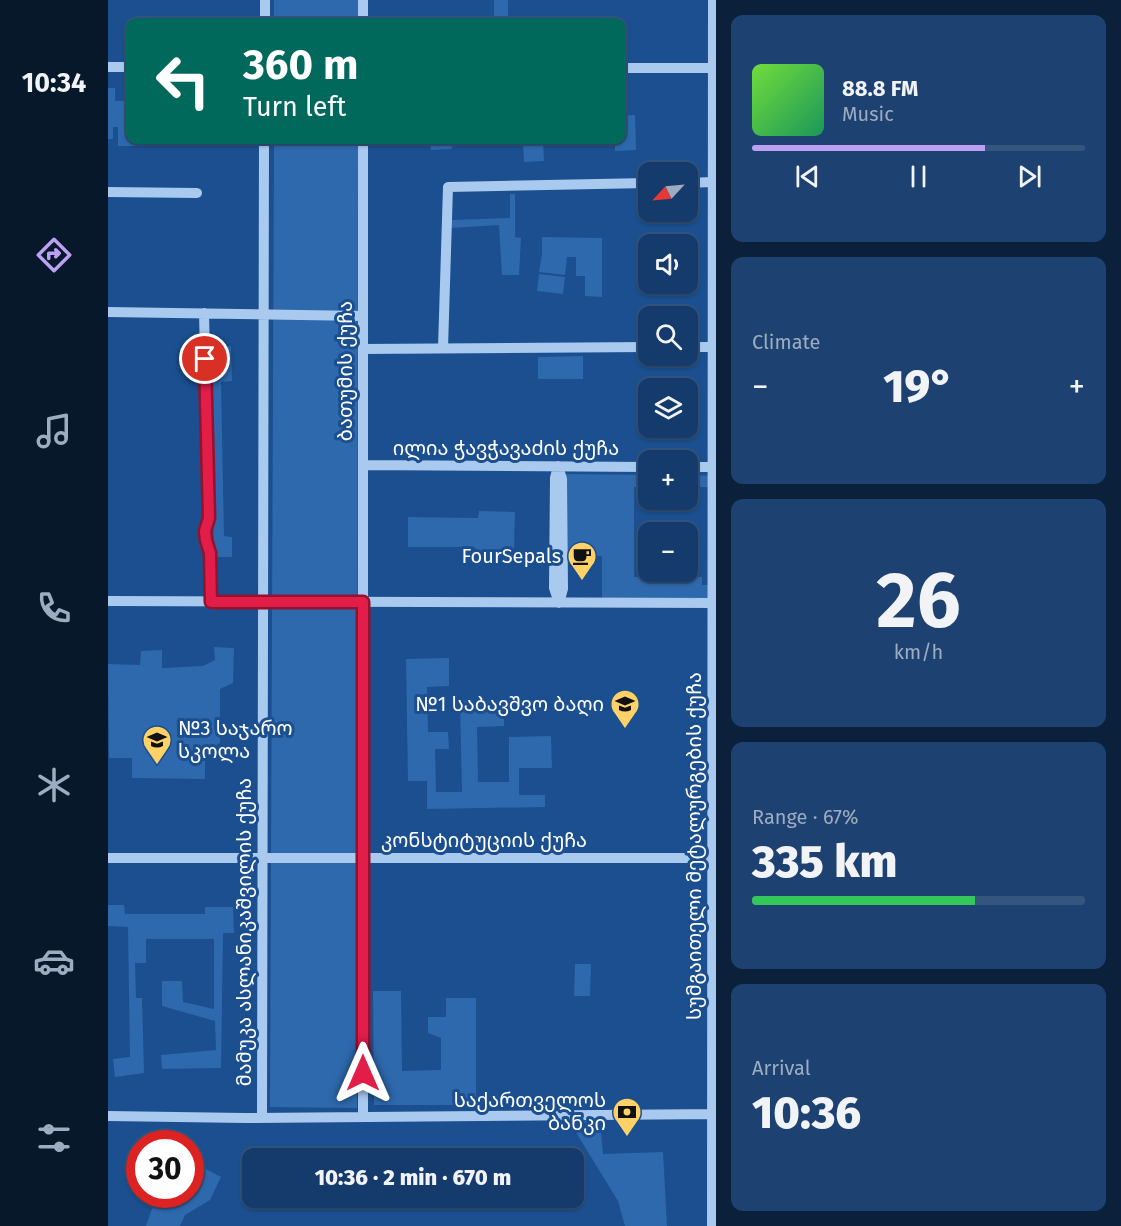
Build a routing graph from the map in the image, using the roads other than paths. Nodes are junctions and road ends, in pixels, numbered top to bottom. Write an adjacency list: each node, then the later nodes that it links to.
1 (265, 0): 4 (street)
2 (363, 0): 5 (street)
3 (712, 0): 9 (street, სუმგაითელი მეტალურგების ქუჩა)
4 (264, 18)
5 (363, 18)
6 (108, 67): 7 (street)
7 (126, 67)
8 (626, 68): 9 (street)
9 (714, 68): 14 (street, სუმგაითელი მეტალურგების ქუჩა)
10 (264, 144): 19 (street)
11 (363, 144): 20 (street, ბათუმის ქუჩა)
12 (638, 183): 25 (street)
13 (698, 183): 14 (street)
14 (712, 183): 23 (street, სუმგაითელი მეტალურგების ქუჩა)
15 (108, 192): 16 (street)
16 (197, 193)
17 (108, 312): 18 (street)
18 (204, 313): 19 (street); 32 (street)
19 (264, 314): 20 (street); 33 (street)
20 (363, 316): 24 (street, ბათუმის ქუჩა)
21 (638, 347): 25 (street)
22 (698, 347): 23 (street)
23 (712, 347): 30 (street, სუმგაითელი მეტალურგების ქუჩა)
24 (363, 348): 25 (street); 26 (street, ბათუმის ქუჩა)
25 (443, 348)
26 (363, 465): 27 (street, ილია ჭავჭავაძის ქუჩა); 34 (street, ბათუმის ქუჩა)
27 (558, 466): 28 (street, ილია ჭავჭავაძის ქუჩა); 35 (street)
28 (638, 466)
29 (698, 467): 30 (street)
30 (714, 467): 36 (street, სუმგაითელი მეტალურგების ქუჩა)
31 (108, 601): 32 (street)
32 (211, 602): 33 (street)
33 (263, 602): 34 (street); 38 (street, მამუკა ასლანიკაშვილის ქუჩა)
34 (363, 602): 35 (street); 39 (street)
35 (559, 603): 36 (street)
36 (714, 603): 40 (street, სუმგაითელი მეტალურგების ქუჩა)
37 (108, 858): 38 (street, კონსტიტუციის ქუჩა)
38 (262, 858): 39 (street, კონსტიტუციის ქუჩა); 44 (street, მამუკა ასლანიკაშვილის ქუჩა)
39 (363, 858): 40 (street, კონსტიტუციის ქუჩა); 43 (street)
40 (714, 858): 41 (street, სუმგაითელი მეტალურგების ქუჩა)
41 (714, 1114): 43 (street); 45 (street, სუმგაითელი მეტალურგების ქუჩა)
42 (108, 1116): 44 (street)
43 (363, 1117): 44 (street)
44 (262, 1118)
45 (712, 1226)

